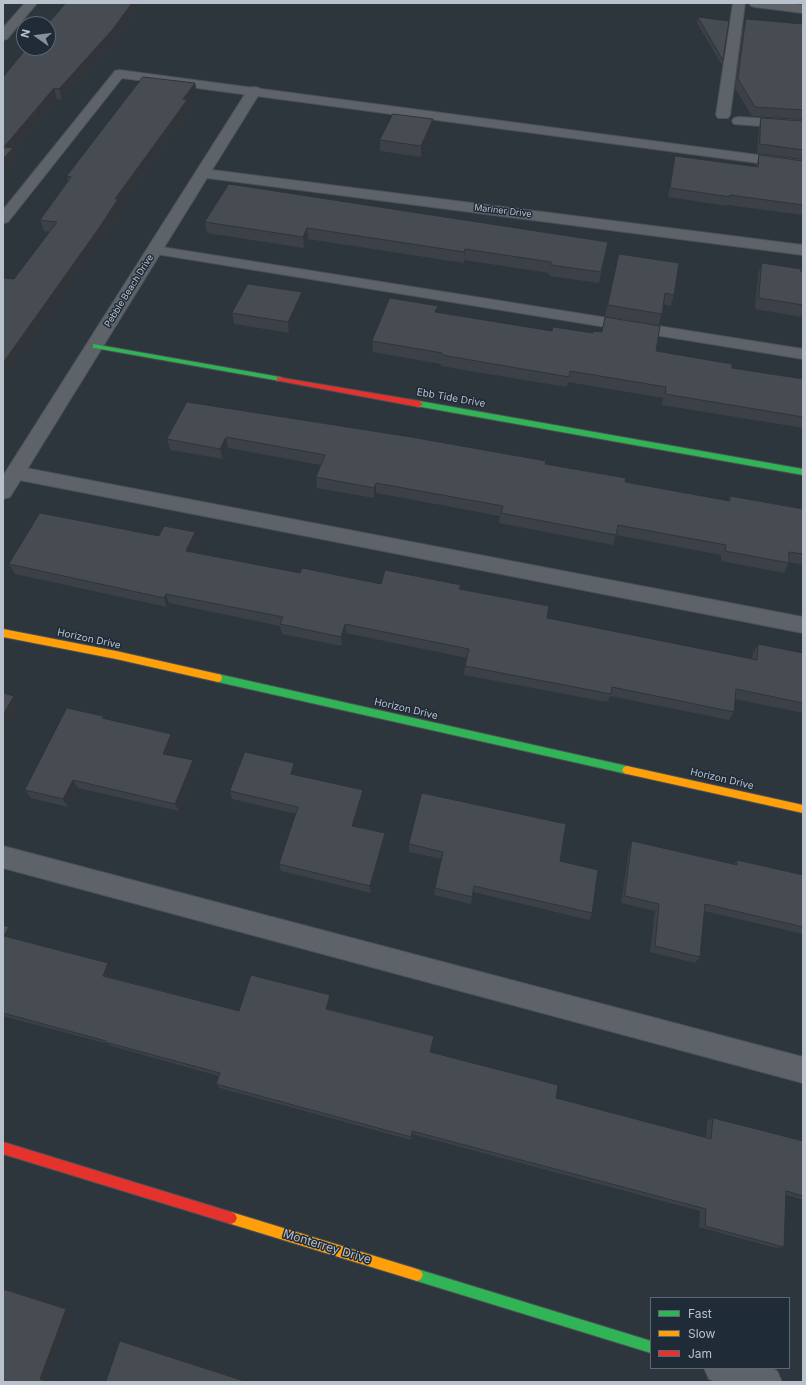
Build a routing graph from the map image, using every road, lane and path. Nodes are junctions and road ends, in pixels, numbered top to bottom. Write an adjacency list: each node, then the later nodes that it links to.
1 (31, 3): 5 (street)
2 (738, 3): 7 (lane)
3 (755, 3): 4 (street)
4 (803, 9)
5 (3, 36)
6 (254, 91): 10 (lane); 11 (street, Pebble Beach Drive); 12 (lane)
7 (723, 115)
8 (739, 121): 9 (lane)
9 (803, 125)
10 (803, 164)
11 (204, 173): 13 (street, Pebble Beach Drive); 14 (street, Mariner Drive)
12 (3, 219)
13 (155, 250): 15 (street, Pebble Beach Drive); 16 (lane)
14 (803, 250)
15 (95, 346): 17 (street, Ebb Tide Drive); 18 (street, Pebble Beach Drive)
16 (803, 354)
17 (803, 472)
18 (15, 473): 19 (street, Pebble Beach Drive); 20 (lane)
19 (3, 492)
20 (803, 626)
21 (3, 633): 22 (street, Horizon Drive)
22 (803, 809)
23 (3, 857): 24 (lane)
24 (803, 1070)
25 (3, 1148): 26 (street, Monterrey Drive)
26 (650, 1347)
27 (723, 1369): 28 (street)
28 (766, 1382)

